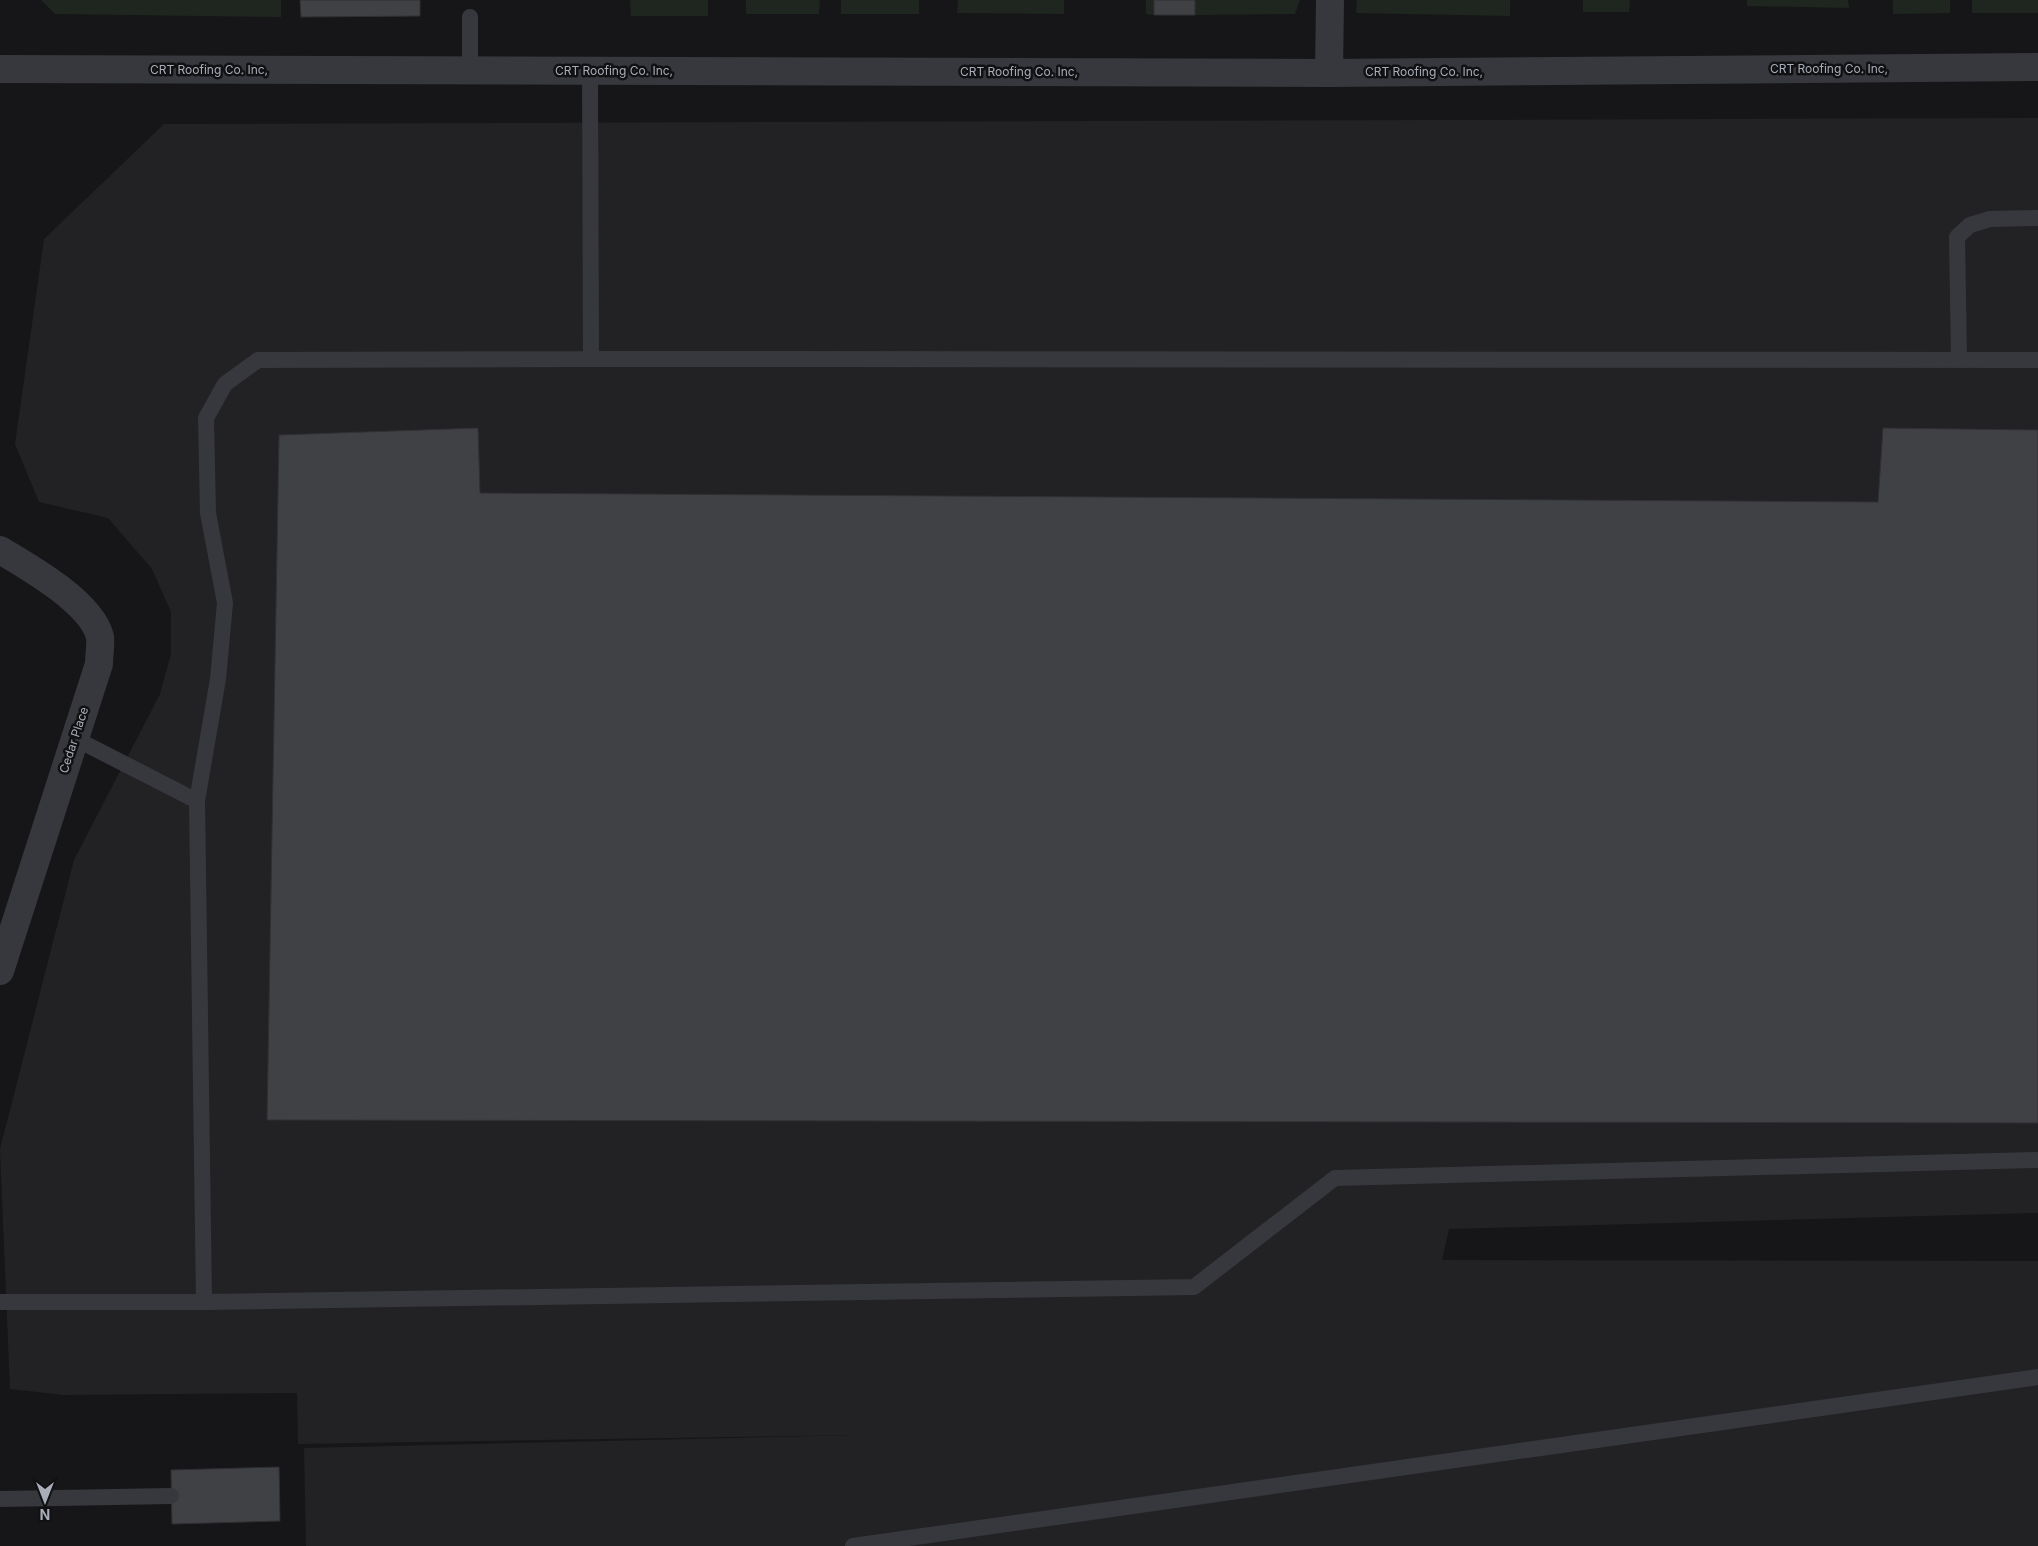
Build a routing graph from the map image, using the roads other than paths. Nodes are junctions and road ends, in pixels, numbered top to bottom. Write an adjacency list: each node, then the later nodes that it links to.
1 (1330, 0): 7 (street)
2 (470, 17): 5 (lane)
3 (2038, 67): 7 (street, CRT Roofing Co. Inc,)
4 (0, 69): 5 (street, CRT Roofing Co. Inc,)
5 (470, 71): 6 (street, CRT Roofing Co. Inc,)
6 (590, 72): 7 (street, CRT Roofing Co. Inc,); 9 (lane)
7 (1329, 73)
8 (2038, 218): 10 (lane)
9 (592, 359): 10 (lane); 14 (lane)
10 (1959, 360): 11 (lane)
11 (2038, 360)
12 (0, 550): 13 (street, Cedar Place)
13 (74, 738): 14 (lane); 15 (street, Cedar Place)
14 (197, 801): 18 (lane)
15 (0, 971)
16 (2038, 1160): 18 (lane)
17 (0, 1302): 18 (lane)
18 (204, 1302)
19 (2038, 1377): 22 (lane)
20 (171, 1496): 21 (lane)
21 (0, 1499)
22 (853, 1546)

